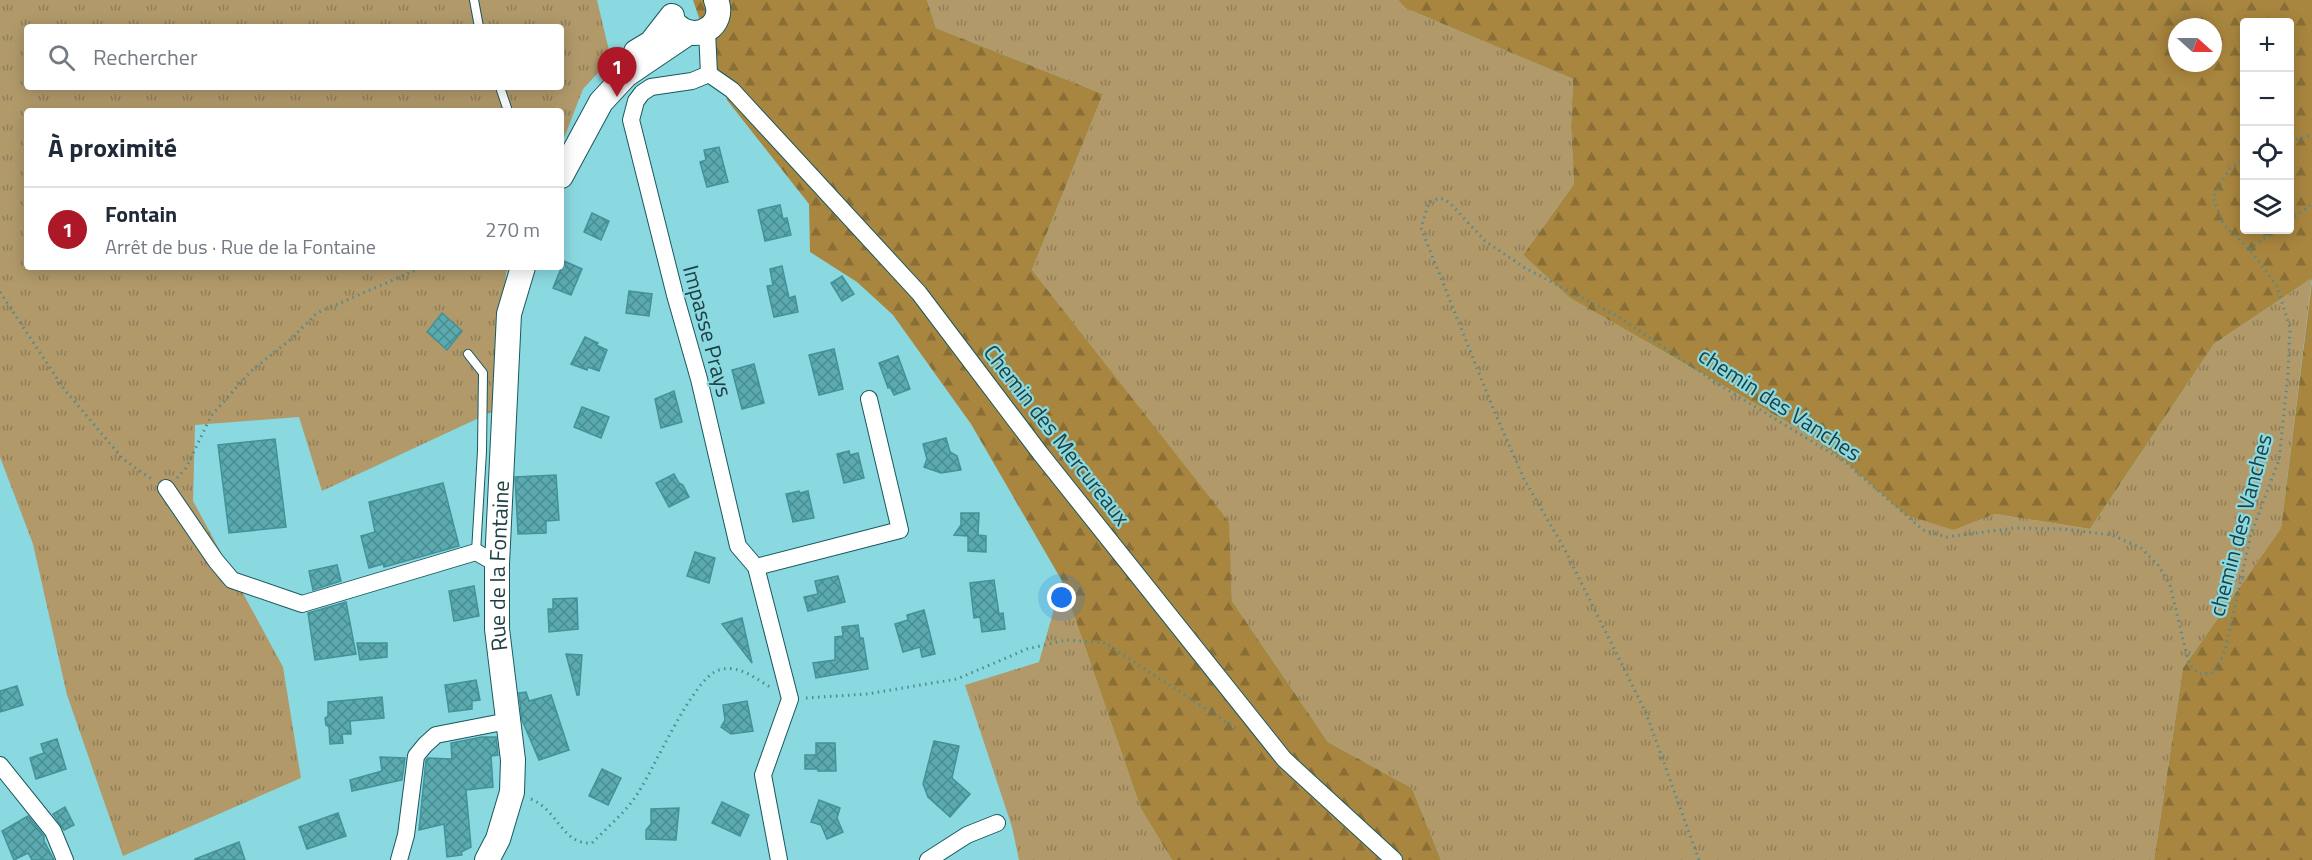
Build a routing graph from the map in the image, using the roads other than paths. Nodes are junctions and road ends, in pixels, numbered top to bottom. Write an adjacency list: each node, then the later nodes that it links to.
1 (474, 0): 4 (lane)
2 (716, 0): 3 (street)
3 (685, 20): 5 (street); 8 (street); 9 (street)
4 (478, 24)
5 (709, 74): 16 (street, Impasse Prays); 25 (street, Chemin des Mercureaux)
6 (501, 90): 7 (lane)
7 (507, 108)
8 (564, 153)
9 (564, 170)
10 (522, 270): 15 (street, Rue de la Fontaine)
11 (468, 354): 14 (lane)
12 (869, 399): 16 (street)
13 (166, 488): 14 (street)
14 (476, 552): 15 (street)
15 (497, 564): 17 (street, Rue de la Fontaine)
16 (756, 567): 23 (street, Impasse Prays)
17 (508, 721): 21 (street); 22 (street, Rue de la Fontaine)
18 (0, 765): 20 (street)
19 (997, 823): 24 (street)
20 (65, 860)
21 (399, 860)
22 (487, 860)
23 (779, 860)
24 (928, 860)
25 (1394, 860)

